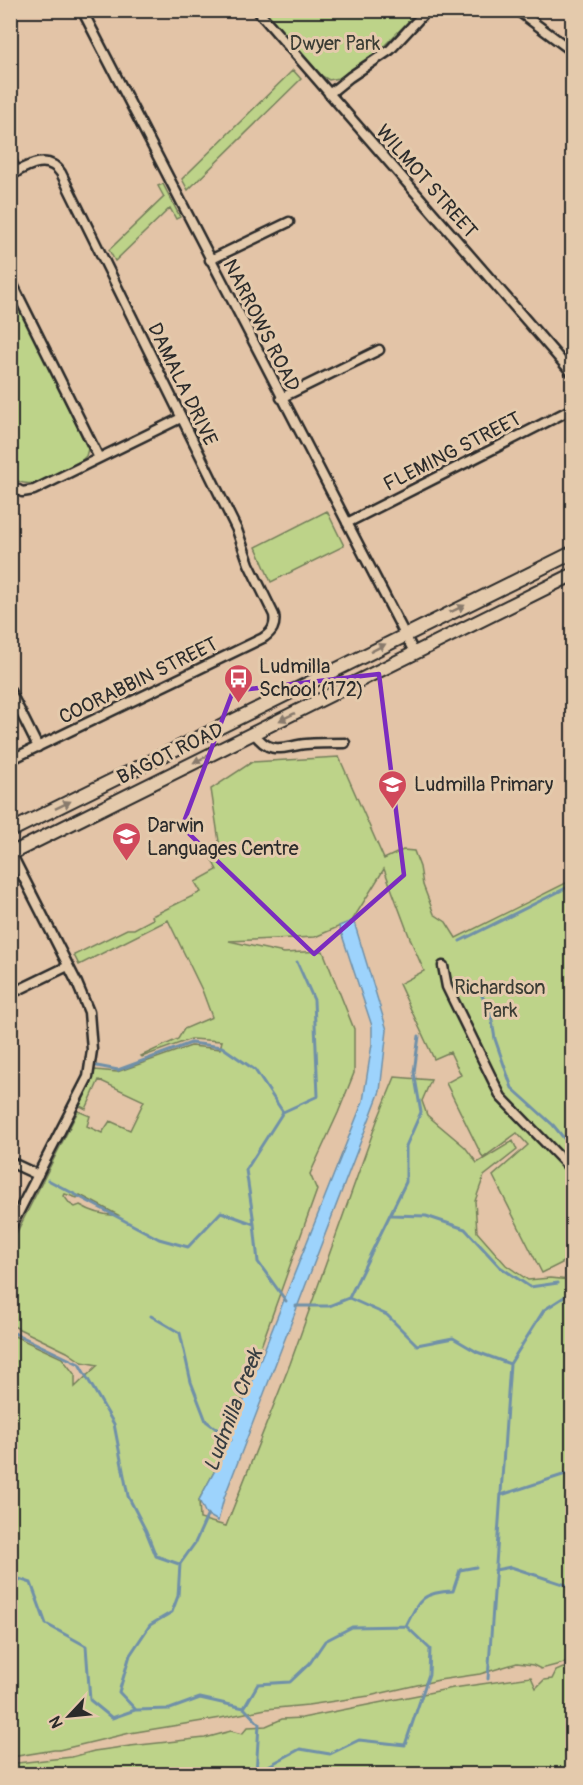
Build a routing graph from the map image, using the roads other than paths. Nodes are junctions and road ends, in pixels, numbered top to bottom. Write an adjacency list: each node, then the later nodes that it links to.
1 (82, 10): 10 (street, NARROWS ROAD)
2 (256, 10): 6 (street, WILMOT STREET)
3 (427, 10): 6 (street)
4 (517, 10): 5 (street)
5 (573, 51)
6 (330, 94): 13 (street, WILMOT STREET)
7 (10, 159): 8 (street)
8 (14, 173): 16 (street, DAMALA DRIVE)
9 (289, 222): 10 (street)
10 (210, 260): 14 (street, NARROWS ROAD)
11 (10, 279): 17 (street)
12 (379, 350): 14 (street)
13 (573, 373)
14 (281, 398): 19 (street, NARROWS ROAD)
15 (573, 409): 19 (street, FLEMING STREET)
16 (181, 418): 17 (street); 22 (street, DAMALA DRIVE)
17 (99, 458): 18 (street)
18 (14, 487)
19 (347, 523): 23 (street, NARROWS ROAD)
20 (573, 553): 23 (main road, BAGOT ROAD, one-way to 20)
21 (573, 575): 24 (main road, BAGOT ROAD)
22 (275, 624): 28 (street, COORABBIN STREET)
23 (405, 635): 24 (street, NARROWS ROAD); 30 (main road, BAGOT ROAD, one-way to 23)
24 (415, 654): 26 (main road, BAGOT ROAD, one-way to 26)
25 (10, 691): 28 (street)
26 (254, 733): 27 (street); 31 (main road, BAGOT ROAD, one-way to 31)
27 (345, 743)
28 (38, 747): 29 (street, COORABBIN STREET)
29 (10, 760)
30 (10, 831)
31 (11, 853): 32 (street)
32 (68, 966): 34 (street); 37 (street)
33 (443, 966): 36 (street)
34 (10, 994)
35 (10, 1162): 37 (street)
36 (573, 1170)
37 (38, 1175): 38 (street)
38 (10, 1229)

